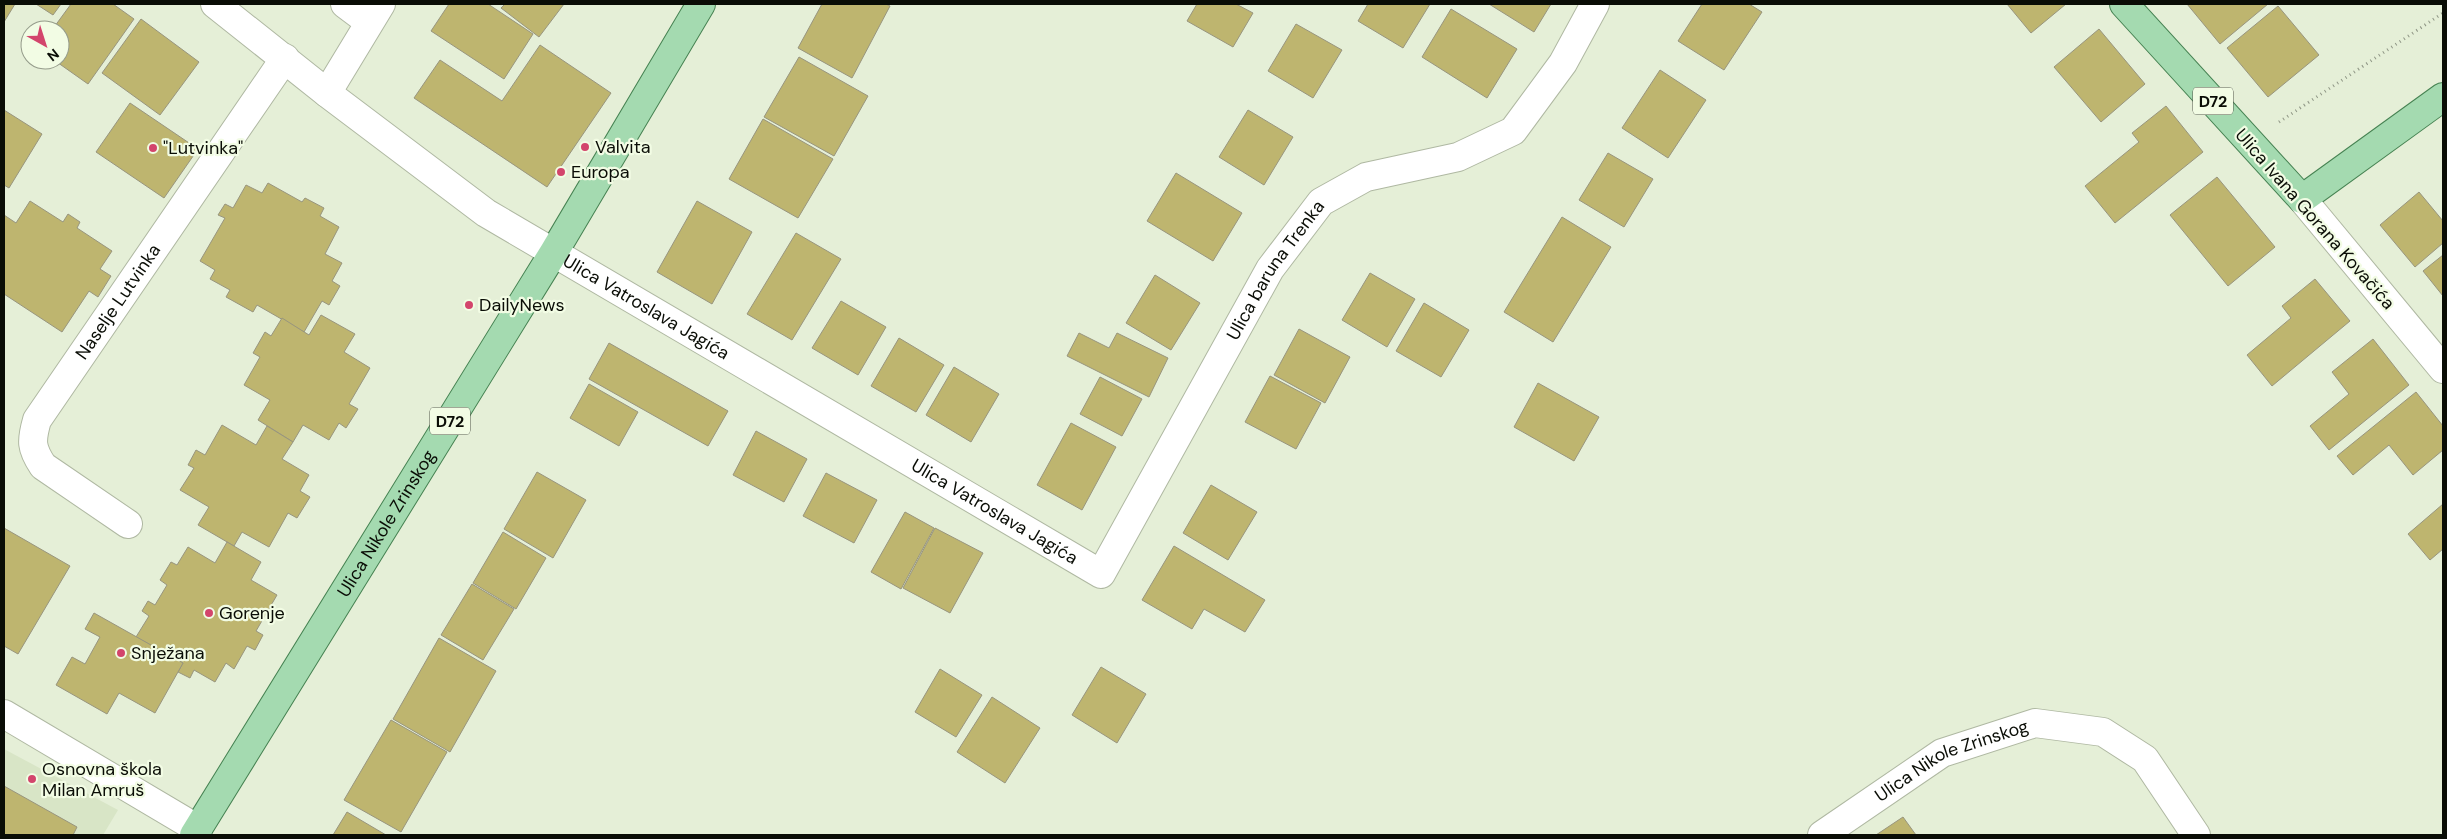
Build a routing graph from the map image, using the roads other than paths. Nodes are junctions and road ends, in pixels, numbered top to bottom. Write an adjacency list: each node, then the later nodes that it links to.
1 (215, 4): 7 (street, Ulica Vatroslava Jagića)
2 (344, 4): 6 (street)
3 (701, 4): 11 (main road, Ulica Nikole Zrinskog / D72)
4 (1595, 4): 14 (street, Ulica baruna Trenka)
5 (2124, 4): 10 (main road, Ulica Ivana Gorana Kovačića / D72)
6 (375, 13): 8 (street)
7 (285, 58): 8 (street, Ulica Vatroslava Jagića); 13 (street, Naselje Lutvinka)
8 (327, 93): 11 (street, Ulica Vatroslava Jagića)
9 (2443, 97): 10 (main road)
10 (2302, 199): 12 (street, Ulica Ivana Gorana Kovačića)
11 (554, 252): 14 (street, Ulica Vatroslava Jagića); 16 (main road, Ulica Nikole Zrinskog / D72)
12 (2443, 369)
13 (128, 524)
14 (1101, 574)
15 (4, 714): 16 (street)
16 (196, 832)
17 (1822, 835): 18 (street, Ulica Nikole Zrinskog)
18 (2196, 835)

